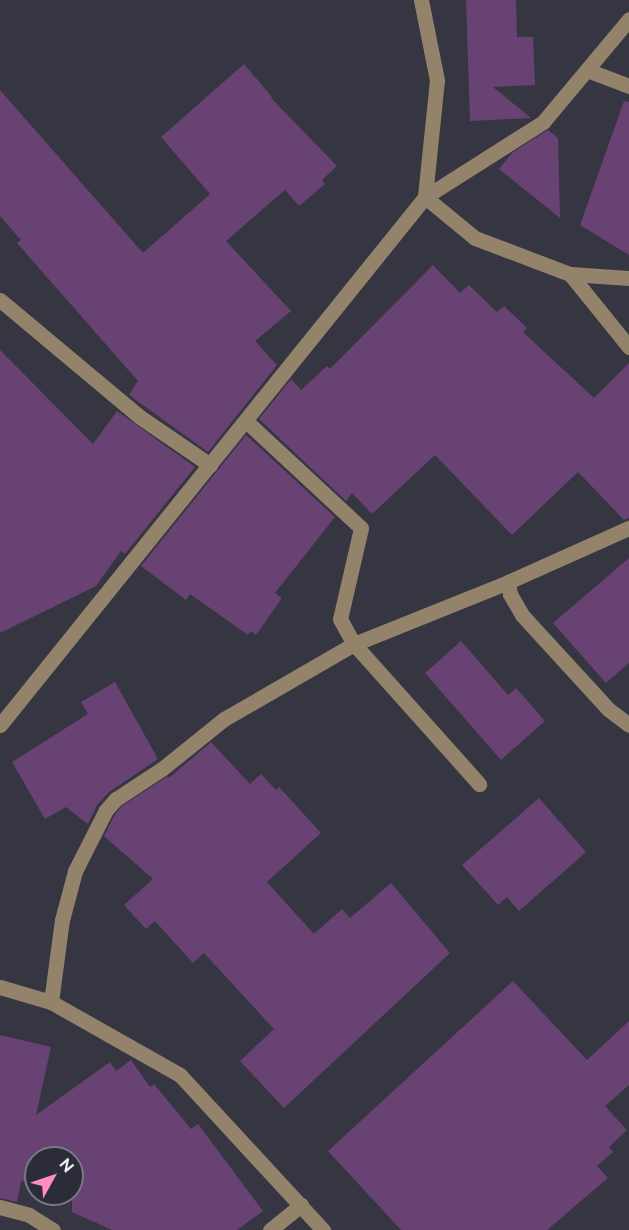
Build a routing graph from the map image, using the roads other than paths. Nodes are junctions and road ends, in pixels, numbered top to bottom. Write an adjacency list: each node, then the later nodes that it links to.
1 (421, 0): 5 (street)
2 (629, 19): 3 (street)
3 (587, 70): 4 (street); 5 (street)
4 (629, 86)
5 (425, 197): 6 (street); 10 (street)
6 (570, 274): 7 (street); 9 (street)
7 (629, 278)
8 (0, 300): 11 (street)
9 (629, 347)
10 (246, 421): 11 (street); 14 (street)
11 (210, 465): 15 (street)
12 (629, 528): 13 (street)
13 (508, 582): 14 (street); 16 (street)
14 (354, 644): 17 (street); 19 (street)
15 (0, 725)
16 (629, 725)
17 (479, 784)
18 (0, 987): 19 (street)
19 (51, 1002): 20 (street)
20 (301, 1205): 23 (street); 24 (street)
21 (0, 1206): 22 (street)
22 (53, 1230)
23 (270, 1230)
24 (323, 1230)

